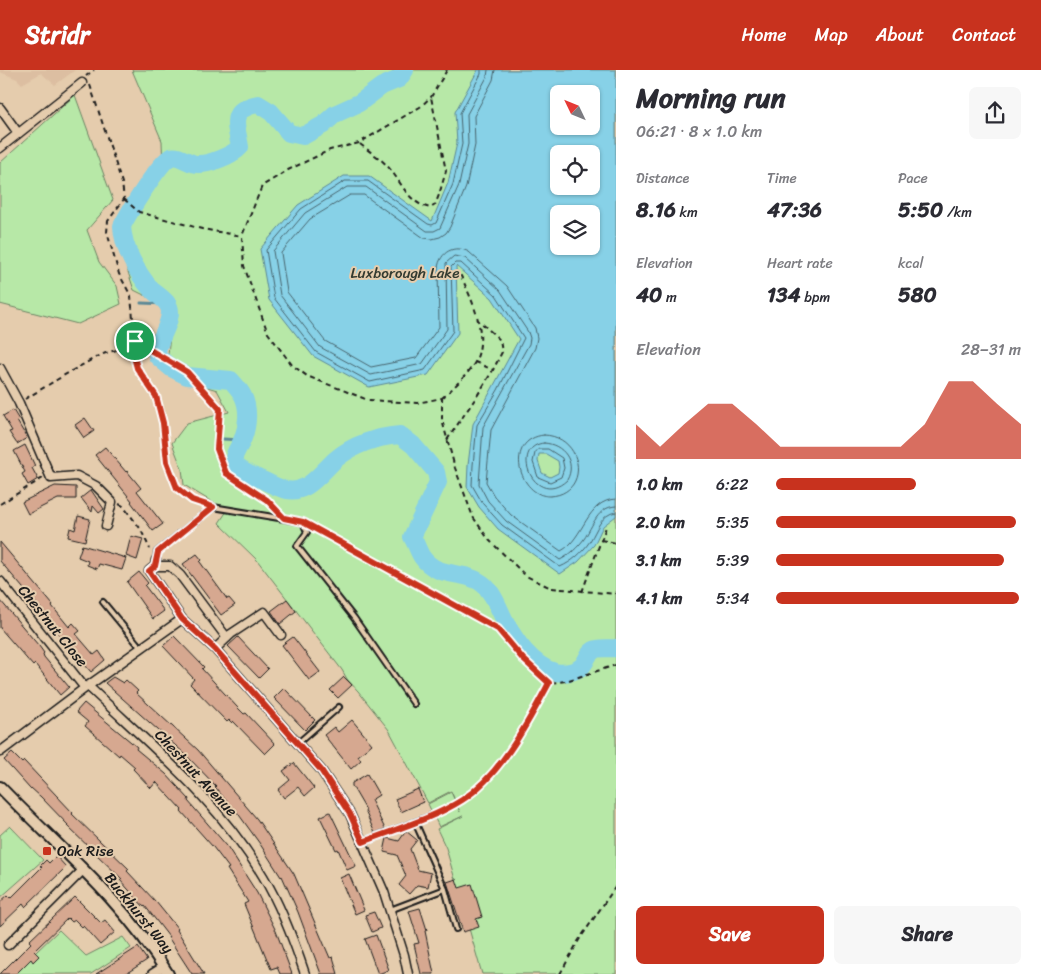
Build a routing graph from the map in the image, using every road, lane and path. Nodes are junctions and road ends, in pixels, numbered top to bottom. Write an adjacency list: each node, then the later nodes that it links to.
1 (94, 70): 3 (path)
2 (447, 70): 4 (path)
3 (82, 83): 6 (street); 9 (path)
4 (431, 97): 7 (path); 7 (path)
5 (0, 108): 6 (street)
6 (18, 133): 8 (street)
7 (359, 143): 10 (path)
8 (0, 148)
9 (124, 199): 10 (path); 13 (path)
10 (242, 236): 17 (path)
11 (460, 274): 12 (path)
12 (477, 319): 14 (path); 16 (path)
13 (135, 341): 18 (path); 23 (path); 24 (path)
14 (475, 362): 16 (path); 17 (path)
15 (0, 368): 18 (street)
16 (493, 370): 19 (path)
17 (442, 398): 19 (path)
18 (19, 403): 20 (street)
19 (447, 440): 32 (path)
20 (51, 476): 21 (street); 22 (path)
21 (112, 502): 26 (street); 30 (path)
22 (0, 504)
23 (213, 507): 24 (lane); 30 (lane)
24 (284, 518): 25 (lane)
25 (303, 522): 41 (path); 43 (lane)
26 (106, 526)
27 (606, 527): 28 (path)
28 (601, 540): 29 (path); 32 (path)
29 (616, 543)
30 (155, 563): 35 (street); 37 (street)
31 (0, 581): 42 (street, Chestnut Close)
32 (582, 592): 33 (path)
33 (616, 594)
34 (103, 602): 38 (lane)
35 (182, 619): 38 (street); 39 (street)
36 (282, 635): 37 (street)
37 (227, 638): 39 (street)
38 (141, 648): 42 (street)
39 (215, 649): 45 (street)
40 (616, 665): 41 (path)
41 (549, 683): 48 (path)
42 (86, 687): 46 (street); 59 (street, Chestnut Avenue)
43 (414, 704)
44 (339, 707): 45 (lane)
45 (298, 743): 50 (street)
46 (0, 752)
47 (1, 789): 51 (street, Buckhurst Way)
48 (431, 816): 49 (lane)
49 (415, 822): 50 (lane); 53 (lane)
50 (363, 842): 54 (street)
51 (84, 870): 56 (street); 57 (street, Buckhurst Way)
52 (616, 886): 61 (path)
53 (445, 889): 54 (lane); 55 (lane)
54 (390, 910): 60 (street)
55 (456, 929)
56 (8, 945)
57 (165, 970): 58 (street)
58 (152, 974)
59 (305, 974)
60 (408, 974)
61 (560, 974)

